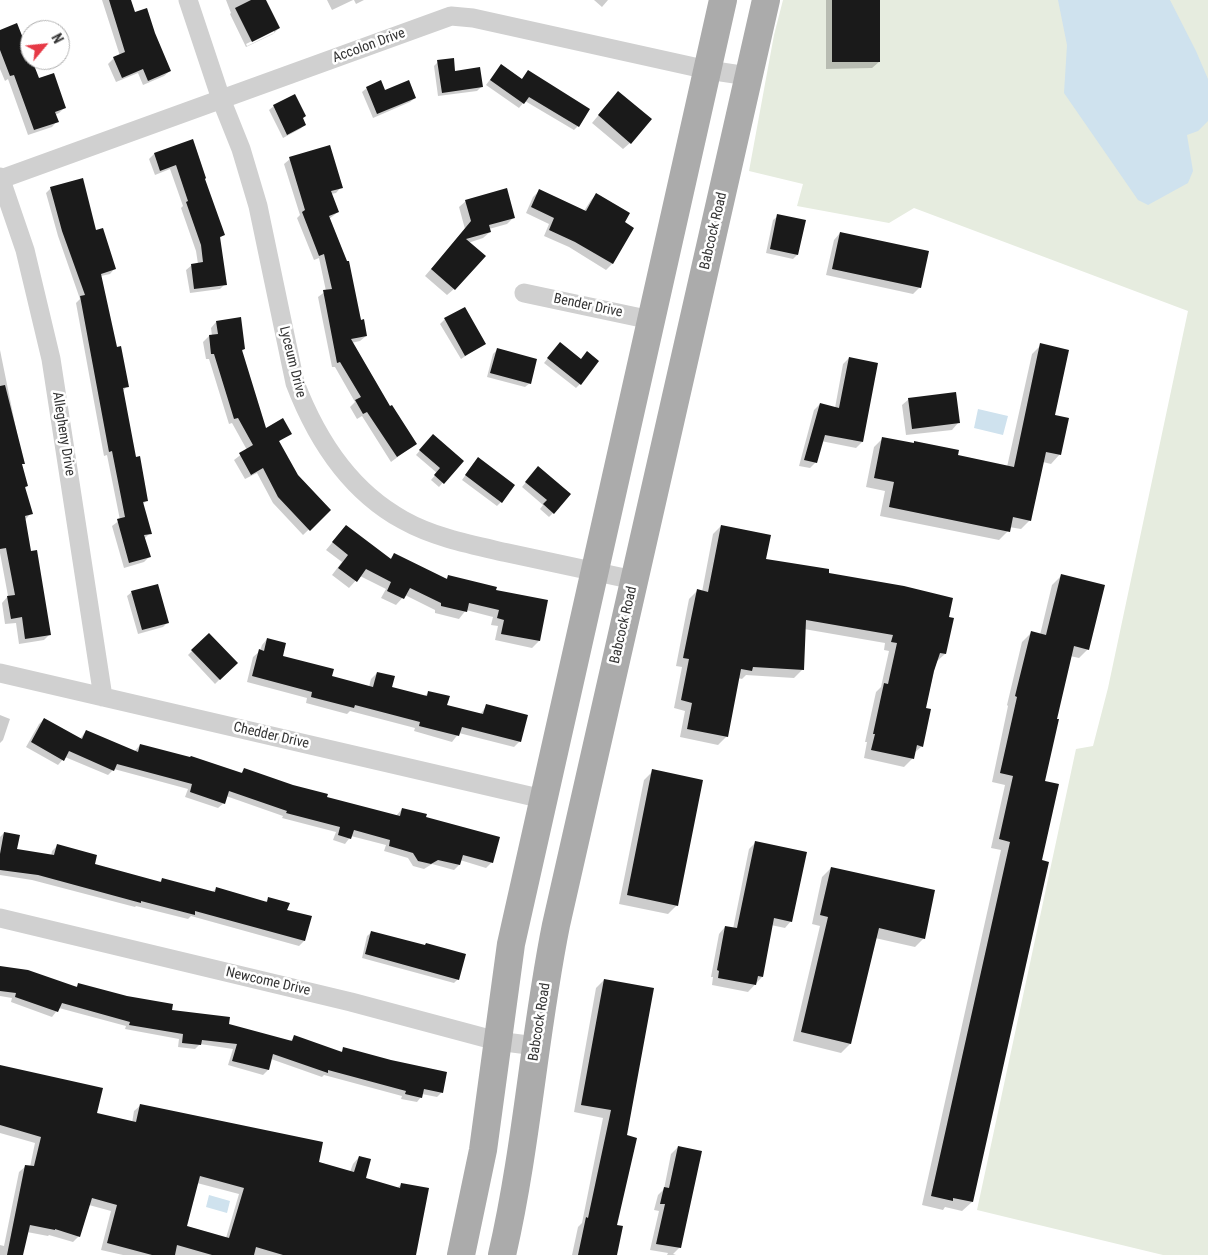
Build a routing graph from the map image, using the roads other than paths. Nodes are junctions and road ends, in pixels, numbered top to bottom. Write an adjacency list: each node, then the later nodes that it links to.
1 (188, 0): 6 (street, Lyceum Drive)
2 (723, 0): 4 (main road)
3 (766, 0): 5 (main road, Babcock Road)
4 (708, 70): 5 (street, Accolon Drive); 6 (street, Accolon Drive); 9 (main road)
5 (748, 76): 11 (main road, Babcock Road)
6 (221, 98): 7 (street, Accolon Drive); 10 (street, Lyceum Drive)
7 (0, 178): 13 (street, Allegheny Drive)
8 (524, 292): 9 (street, Bender Drive)
9 (652, 320): 10 (main road)
10 (594, 571): 11 (street, Lyceum Drive); 14 (main road)
11 (634, 580): 17 (main road, Babcock Road)
12 (0, 673): 13 (street, Chedder Drive)
13 (103, 697): 14 (street, Chedder Drive)
14 (543, 799): 16 (main road)
15 (0, 918): 16 (street, Newcome Drive)
16 (497, 1042): 17 (street, Newcome Drive); 18 (main road)
17 (536, 1046): 19 (main road, Babcock Road)
18 (461, 1255)
19 (502, 1255)

